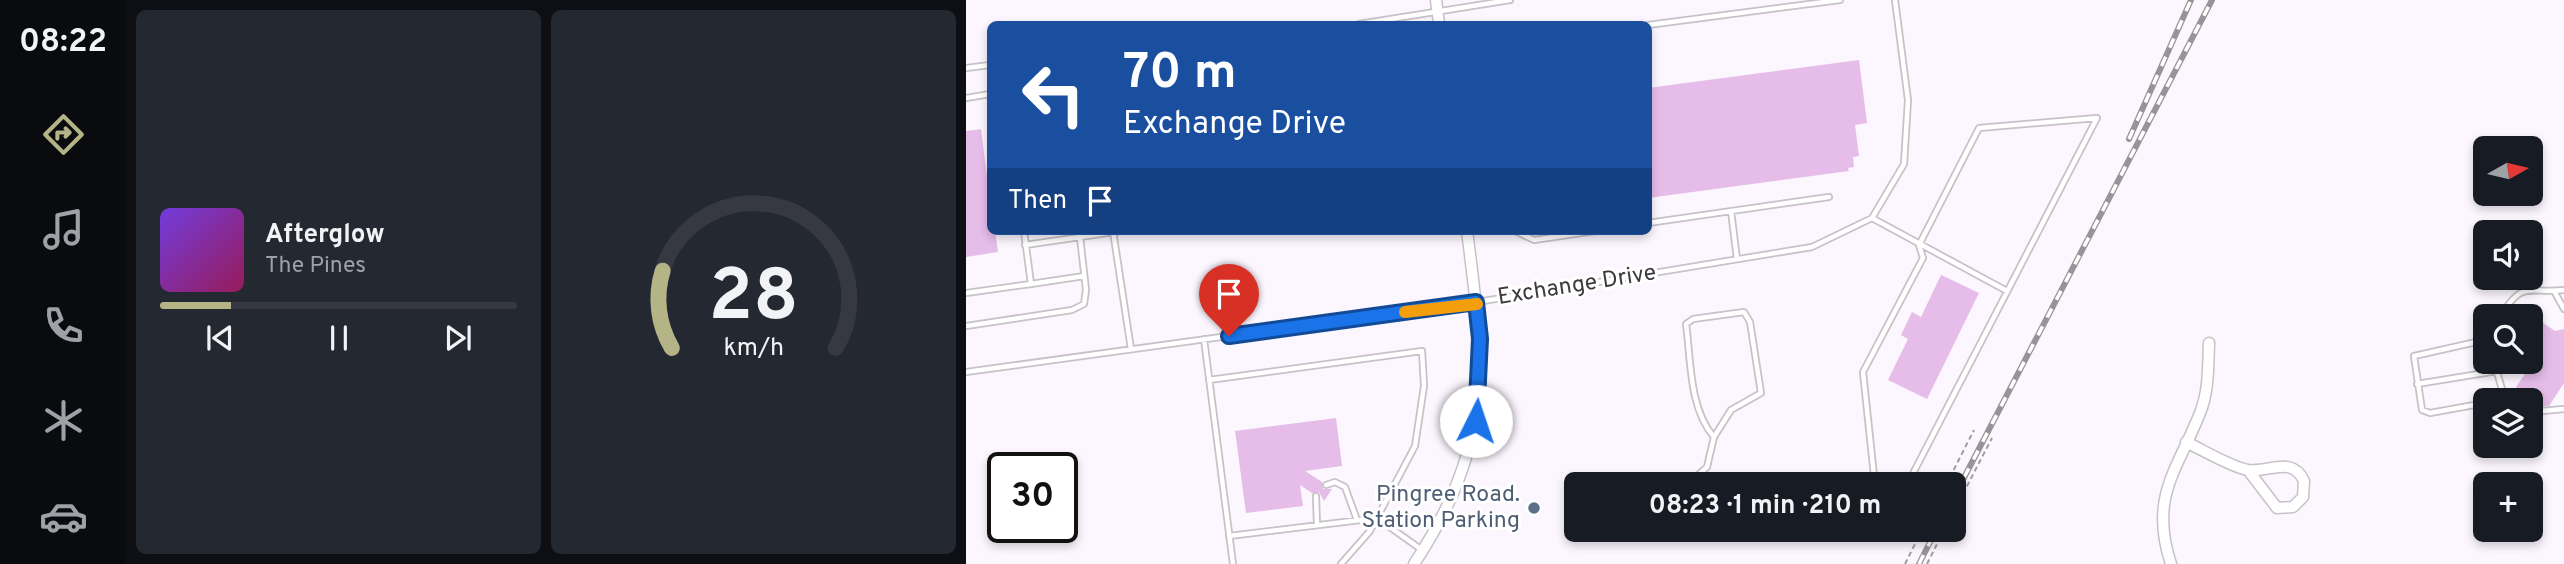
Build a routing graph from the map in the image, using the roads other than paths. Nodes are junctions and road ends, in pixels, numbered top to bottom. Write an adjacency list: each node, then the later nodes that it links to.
1 (1510, 0): 4 (lane)
2 (1840, 0): 7 (lane)
3 (1895, 0): 14 (lane)
4 (1479, 2): 5 (lane)
5 (1437, 5): 6 (lane)
6 (1371, 21)
7 (1652, 24)
8 (987, 65): 9 (lane)
9 (966, 68)
10 (987, 94): 11 (lane)
11 (966, 98)
12 (1829, 197): 13 (lane)
13 (1731, 211): 15 (lane); 25 (lane)
14 (1872, 218): 24 (lane); 25 (lane, Exchange Drive)
15 (1652, 222)
16 (1025, 235): 23 (lane)
17 (1075, 235): 23 (lane)
18 (1080, 235): 26 (lane)
19 (1113, 235): 39 (lane)
20 (1468, 235): 32 (street)
21 (1523, 235): 22 (lane)
22 (1568, 235)
23 (1026, 244): 27 (lane)
24 (1919, 245): 29 (lane); 29 (lane); 51 (lane)
25 (1737, 259): 32 (lane, Exchange Drive)
26 (1084, 276): 27 (lane); 35 (lane)
27 (1031, 284): 31 (lane)
28 (2564, 290): 30 (lane)
29 (2007, 291): 52 (lane)
30 (2554, 291): 33 (lane); 34 (lane)
31 (966, 293)
32 (1476, 302): 36 (lane, Exchange Drive); 59 (street)
33 (2510, 304)
34 (2564, 309)
35 (966, 326)
36 (1204, 340): 39 (lane, Exchange Drive); 42 (lane)
37 (2473, 342): 43 (lane)
38 (2209, 343): 48 (street)
39 (1131, 349): 40 (lane, Exchange Drive)
40 (966, 372)
41 (2479, 374): 43 (lane)
42 (1209, 380): 55 (lane); 58 (lane)
43 (2417, 384): 44 (lane)
44 (2473, 405)
45 (2564, 409): 46 (lane)
46 (2543, 411)
47 (1714, 437): 47 (lane); 50 (lane)
48 (2186, 442): 49 (street); 63 (street)
49 (2248, 470): 49 (street)
50 (1701, 472)
51 (1874, 472)
52 (1914, 472)
53 (1325, 485): 56 (lane)
54 (1316, 496): 57 (lane)
55 (1377, 518): 56 (lane); 59 (lane); 61 (lane)
56 (1357, 520): 57 (lane)
57 (1317, 525): 58 (lane)
58 (1229, 536): 60 (lane)
59 (1422, 551): 62 (street)
60 (1233, 564)
61 (1341, 564)
62 (1414, 564)
63 (2171, 564)

